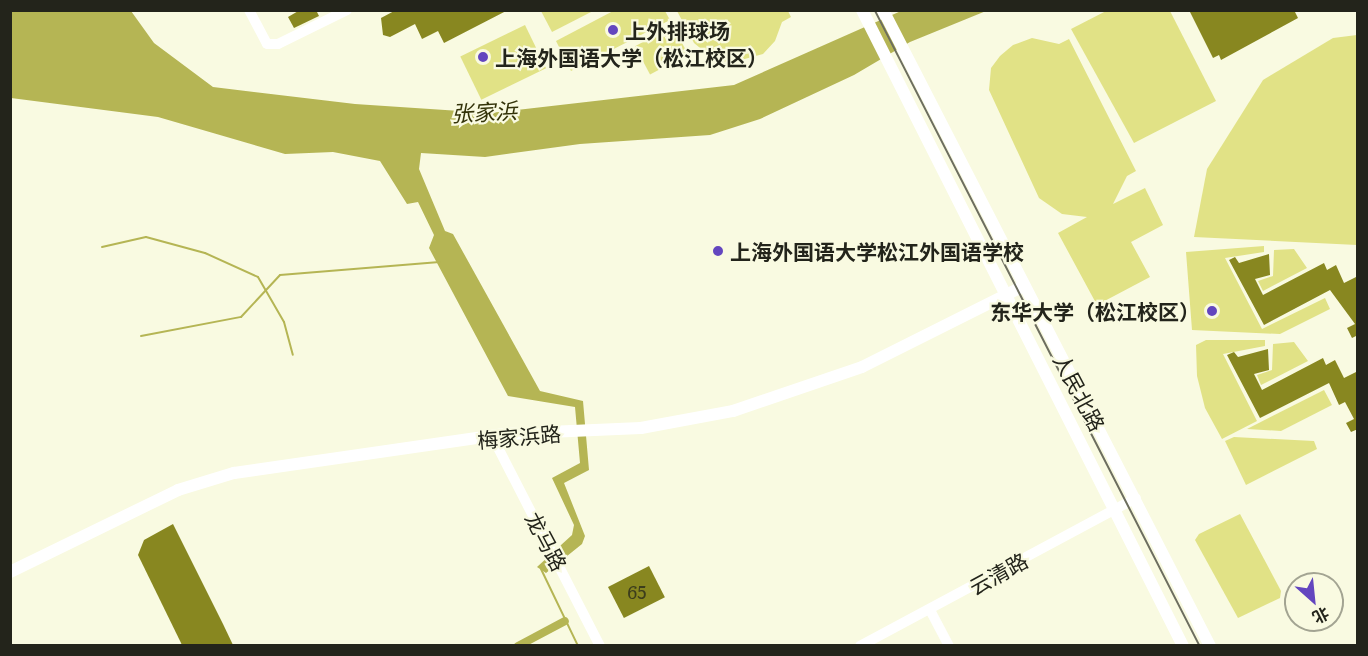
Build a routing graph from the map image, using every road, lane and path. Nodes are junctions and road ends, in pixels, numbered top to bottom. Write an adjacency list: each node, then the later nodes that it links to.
1 (249, 10): 2 (street)
2 (347, 10)
3 (883, 11): 5 (main road, 人民北路)
4 (864, 15): 6 (main road, 人民北路)
5 (1024, 286): 6 (main road, 梅家浜路); 8 (main road, 人民北路)
6 (1004, 296): 7 (main road, 梅家浜路); 9 (main road, 人民北路)
7 (492, 436): 10 (main road, 梅家浜路); 12 (street, 龙马路)
8 (1136, 498): 9 (street, 云清路); 16 (main road, 人民北路)
9 (1113, 510): 11 (street, 云清路); 15 (main road, 人民北路)
10 (10, 572)
11 (930, 610): 13 (street, 云清路); 14 (street)
12 (600, 645)
13 (860, 645)
14 (949, 645)
15 (1183, 645)
16 (1210, 645)

